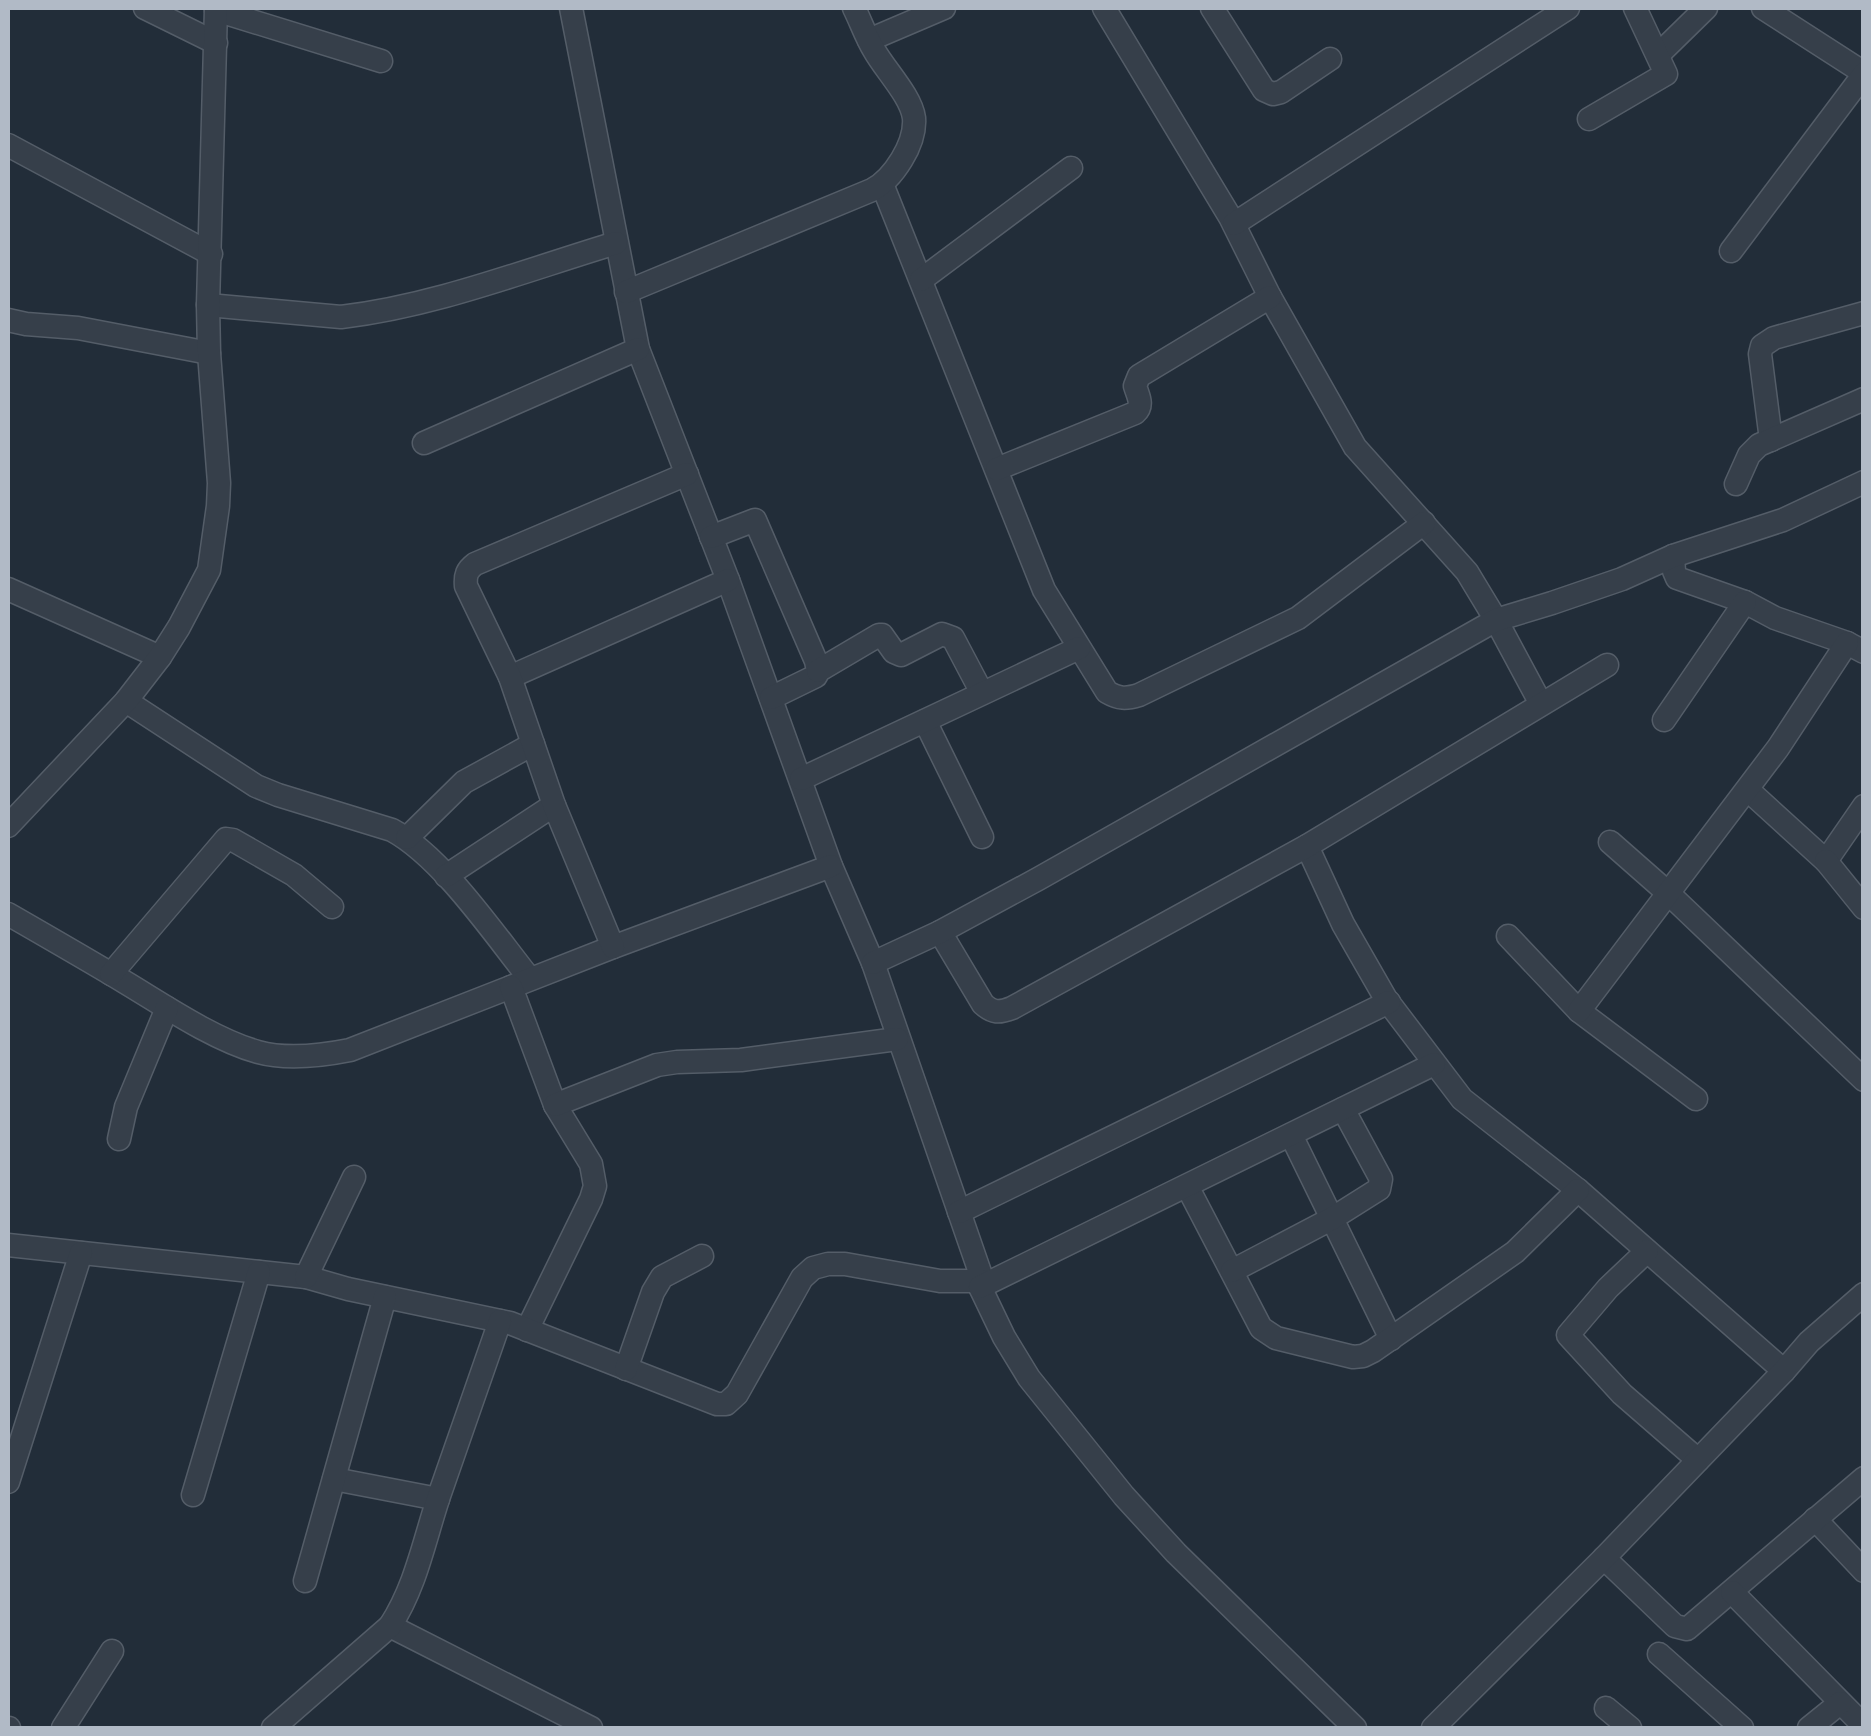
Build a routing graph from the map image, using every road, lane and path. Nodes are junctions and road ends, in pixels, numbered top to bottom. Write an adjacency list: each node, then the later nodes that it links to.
1 (145, 8): 13 (street)
2 (570, 8): 23 (street)
3 (854, 8): 12 (street)
4 (944, 8): 12 (street)
5 (1104, 8): 22 (street)
6 (1212, 8): 15 (street)
7 (1568, 8): 22 (street)
8 (1635, 8): 14 (street)
9 (1706, 8): 14 (street)
10 (1763, 8): 17 (street)
11 (216, 9): 13 (street); 16 (street)
12 (869, 40): 21 (street)
13 (216, 43): 25 (street)
14 (1658, 55): 18 (street)
15 (1330, 59)
16 (381, 61)
17 (1864, 73): 24 (street)
18 (1589, 120)
19 (8, 145): 25 (street)
20 (1070, 168): 26 (street)
21 (882, 184): 26 (street); 27 (street)
22 (1234, 224): 28 (street)
23 (616, 243): 27 (street); 29 (street)
24 (1732, 251)
25 (210, 254): 29 (street)
26 (921, 280): 37 (street)
27 (626, 292): 32 (street)
28 (1270, 297): 37 (street); 41 (street)
29 (208, 306): 33 (street)
30 (1864, 312): 35 (street)
31 (8, 320): 33 (street)
32 (638, 349): 36 (street); 38 (street)
33 (208, 352): 50 (street)
34 (1864, 399): 35 (street)
35 (1771, 440): 40 (street)
36 (424, 443)
37 (996, 470): 49 (street)
38 (687, 474): 42 (street); 53 (street)
39 (1864, 482): 43 (street)
40 (1736, 484)
41 (1424, 523): 47 (street); 49 (street)
42 (712, 537): 44 (street); 52 (street)
43 (1673, 556): 46 (street); 47 (street)
44 (728, 580): 53 (street); 55 (street)
45 (8, 589): 50 (street)
46 (1745, 602): 48 (street); 59 (street)
47 (1496, 620): 57 (street); 77 (street)
48 (1855, 647): 62 (street)
49 (1078, 648): 54 (street)
50 (160, 657): 56 (street)
51 (1607, 665): 57 (street)
52 (818, 671): 54 (street); 55 (street)
53 (510, 677): 60 (street)
54 (982, 694): 58 (street)
55 (772, 698): 61 (street)
56 (126, 700): 65 (street); 67 (street)
57 (1541, 704): 69 (street)
58 (925, 720): 61 (street); 66 (street)
59 (1664, 720)
60 (534, 744): 63 (street); 67 (street)
61 (801, 779): 71 (street)
62 (1748, 790): 70 (street); 73 (street)
63 (554, 805): 72 (street); 79 (street)
64 (1864, 806): 70 (street)
65 (8, 826)
66 (982, 837)
67 (407, 838): 72 (street)
68 (1610, 842): 73 (street)
69 (1307, 846): 77 (street); 83 (street)
70 (1826, 862): 75 (street)
71 (830, 866): 79 (street); 80 (street)
72 (446, 876): 82 (street)
73 (1668, 893): 85 (street); 88 (street)
74 (332, 907): 81 (street)
75 (1864, 908)
76 (8, 914): 81 (street)
77 (940, 932): 80 (street)
78 (1508, 936): 85 (street)
79 (613, 947): 82 (street)
80 (873, 963): 86 (street)
81 (111, 974): 84 (street)
82 (520, 983): 84 (street); 90 (street)
83 (1388, 1002): 87 (street); 97 (street)
84 (168, 1008): 93 (street)
85 (1579, 1011): 89 (street)
86 (898, 1038): 90 (street); 97 (street)
87 (1434, 1064): 91 (street); 96 (street)
88 (1864, 1080)
89 (1696, 1099)
90 (555, 1106): 110 (street)
91 (1344, 1109): 92 (street); 98 (street)
92 (1291, 1134): 95 (street); 98 (street)
93 (120, 1139)
94 (354, 1178): 105 (street)
95 (1187, 1186): 103 (street); 106 (street)
96 (1578, 1190): 100 (street); 111 (street)
97 (959, 1212): 106 (street)
98 (1332, 1218): 103 (street); 111 (street)
99 (8, 1245): 101 (street)
100 (1647, 1252): 113 (street); 114 (street)
101 (80, 1254): 104 (street); 117 (street)
102 (702, 1256): 112 (street)
103 (1232, 1271): 111 (street)
104 (259, 1272): 105 (street); 118 (street)
105 (306, 1276): 108 (street)
106 (981, 1284): 112 (street); 134 (street)
107 (1864, 1294): 113 (street)
108 (385, 1297): 109 (street); 116 (street)
109 (500, 1321): 110 (street); 119 (street)
110 (527, 1330): 112 (street)
111 (1391, 1340)
112 (626, 1370)
113 (1784, 1371): 114 (street)
114 (1698, 1460): 121 (street)
115 (1864, 1478): 120 (street)
116 (334, 1479): 119 (street); 123 (street)
117 (8, 1482)
118 (193, 1496)
119 (438, 1499): 125 (street)
120 (1815, 1519): 122 (street); 124 (street)
121 (1604, 1558): 124 (street); 135 (street)
122 (1864, 1571)
123 (305, 1580)
124 (1732, 1592): 128 (street)
125 (390, 1626): 132 (street); 133 (street)
126 (112, 1651): 131 (street)
127 (1658, 1654): 137 (street)
128 (1840, 1702): 130 (street); 138 (street)
129 (1606, 1708): 136 (street)
130 (1864, 1726)
131 (63, 1728)
132 (273, 1728)
133 (591, 1728)
134 (1355, 1728)
135 (1433, 1728)
136 (1630, 1728)
137 (1742, 1728)
138 (1810, 1728)

